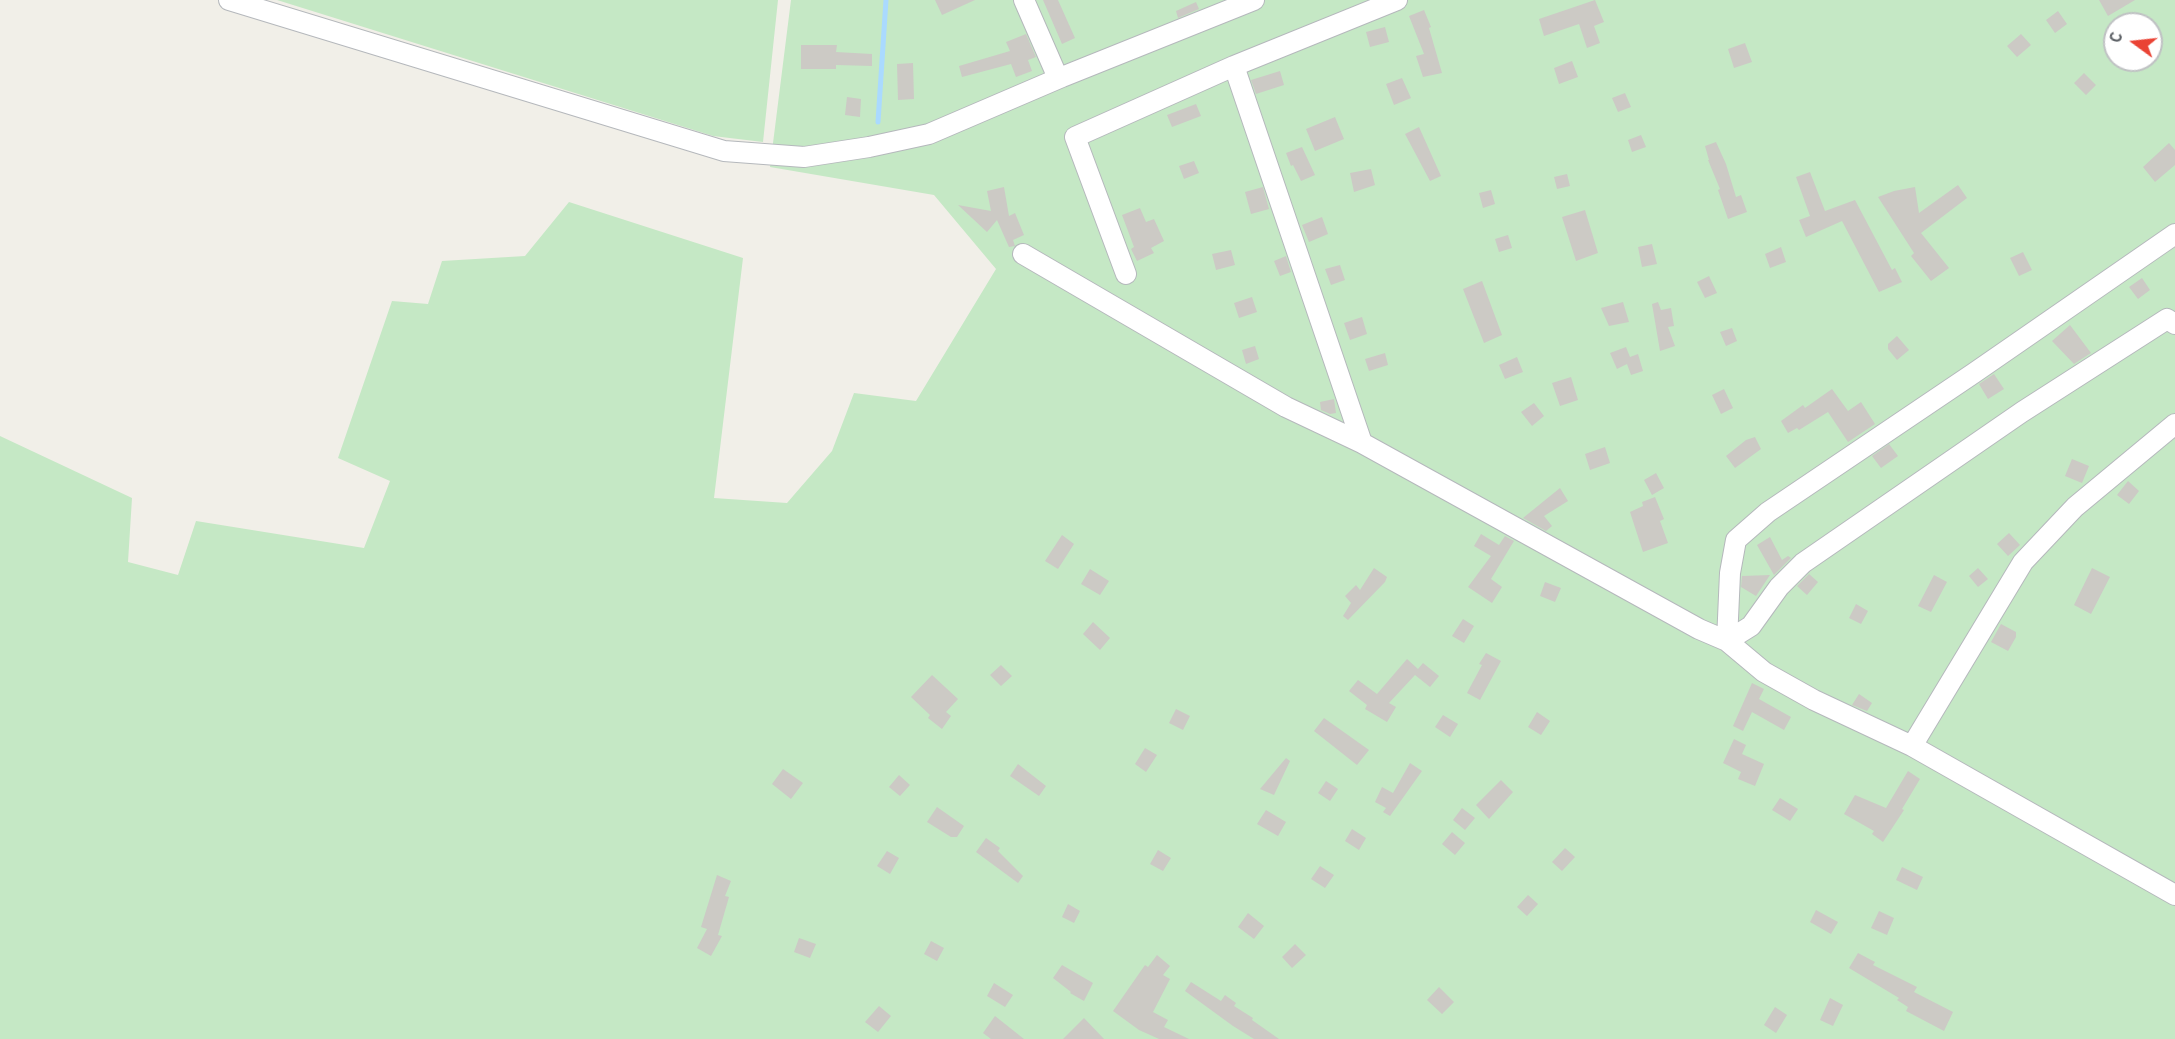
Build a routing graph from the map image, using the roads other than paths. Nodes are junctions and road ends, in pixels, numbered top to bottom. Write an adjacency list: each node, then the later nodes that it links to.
1 (229, 0): 7 (street)
2 (1024, 0): 7 (street)
3 (1254, 0): 5 (street)
4 (1397, 0): 6 (street)
5 (1209, 9): 7 (street)
6 (1234, 66): 10 (street); 13 (street)
7 (1058, 78)
8 (2175, 234): 14 (street)
9 (1023, 254): 13 (street)
10 (1126, 274)
11 (2175, 324): 14 (street)
12 (2175, 424): 15 (street)
13 (1362, 443): 14 (street)
14 (1727, 641): 15 (street)
15 (1912, 746): 16 (street)
16 (2175, 895)

